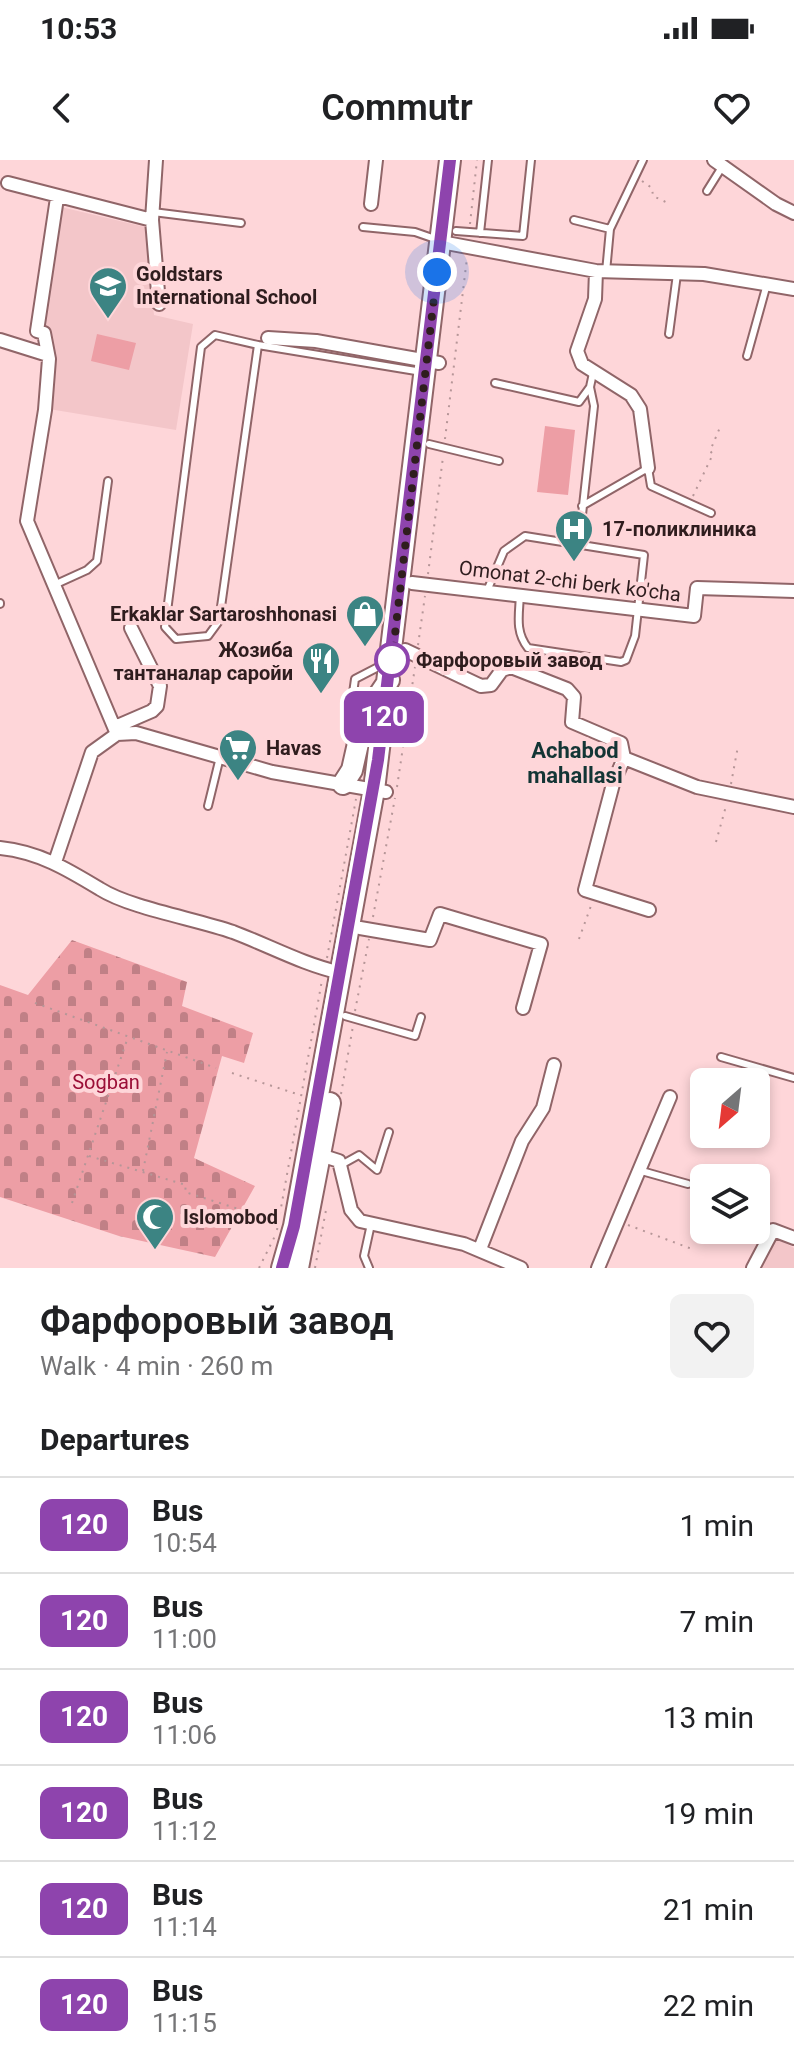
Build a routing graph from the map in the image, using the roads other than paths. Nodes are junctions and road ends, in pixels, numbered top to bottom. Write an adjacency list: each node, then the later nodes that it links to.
1 (156, 160): 14 (street)
2 (376, 160): 12 (street)
3 (450, 160): 20 (main road)
4 (464, 160): 20 (main road)
5 (488, 160): 19 (lane)
6 (531, 160): 19 (lane)
7 (643, 160): 18 (lane)
8 (718, 164): 10 (lane); 13 (street)
9 (8, 183): 11 (street)
10 (707, 191)
11 (57, 198): 14 (street); 29 (street)
12 (371, 204)
13 (794, 213)
14 (152, 216): 16 (lane); 25 (street)
15 (574, 220): 18 (lane)
16 (241, 223)
17 (363, 227): 20 (lane)
18 (610, 229): 21 (lane)
19 (480, 233): 20 (lane)
20 (450, 239): 21 (street); 31 (main road)
21 (601, 271): 22 (street); 32 (street)
22 (677, 274): 23 (street); 26 (lane)
23 (767, 284): 24 (street); 30 (lane)
24 (794, 289)
25 (159, 304)
26 (669, 334)
27 (0, 340): 29 (street)
28 (263, 342): 28 (lane); 31 (street)
29 (48, 355): 43 (street)
30 (747, 356)
31 (430, 365): 35 (main road); 49 (main road)
32 (593, 373): 34 (lane); 37 (street)
33 (495, 383): 34 (lane)
34 (590, 387): 39 (lane)
35 (429, 444): 36 (lane); 42 (main road)
36 (499, 461)
37 (648, 468): 39 (lane); 40 (lane)
38 (108, 481): 43 (lane)
39 (582, 506): 41 (lane)
40 (711, 513)
41 (579, 542): 44 (lane); 47 (lane)
42 (412, 583): 44 (street, Omonat 2-chi berk ko'cha); 49 (main road)
43 (54, 585): 51 (street)
44 (487, 591): 46 (street, Omonat 2-chi berk ko'cha)
45 (794, 591): 47 (street, Omonat 2-chi berk ko'cha)
46 (520, 594): 47 (street, Omonat 2-chi berk ko'cha); 47 (lane)
47 (635, 610)
48 (131, 628): 51 (street)
49 (395, 663): 50 (main road); 52 (main road); 54 (street); 56 (main road)
50 (364, 717): 52 (lane); 55 (main road)
51 (116, 730): 53 (street); 60 (street)
52 (382, 731): 56 (main road)
53 (220, 757): 55 (street); 57 (lane)
54 (624, 758): 58 (street); 61 (street)
55 (343, 784): 56 (street)
56 (380, 791): 62 (main road); 63 (main road)
57 (208, 806)
58 (794, 807)
59 (0, 848): 60 (street)
60 (55, 862): 63 (street)
61 (649, 910)
62 (360, 928): 64 (street); 65 (main road)
63 (341, 973): 72 (main road)
64 (523, 1008)
65 (345, 1016): 66 (lane); 72 (main road)
66 (421, 1017)
67 (721, 1057): 69 (lane)
68 (554, 1065): 78 (street)
69 (794, 1078)
70 (670, 1097): 74 (street)
71 (389, 1132): 73 (lane)
72 (314, 1153): 73 (street); 80 (main road); 81 (main road)
73 (341, 1165): 76 (street)
74 (638, 1170): 75 (lane); 83 (street)
75 (688, 1184)
76 (371, 1224): 78 (street); 82 (lane)
77 (794, 1238): 84 (street)
78 (480, 1249): 79 (street)
79 (515, 1267)
80 (282, 1268)
81 (298, 1268)
82 (369, 1268)
83 (598, 1268)
84 (753, 1268)

